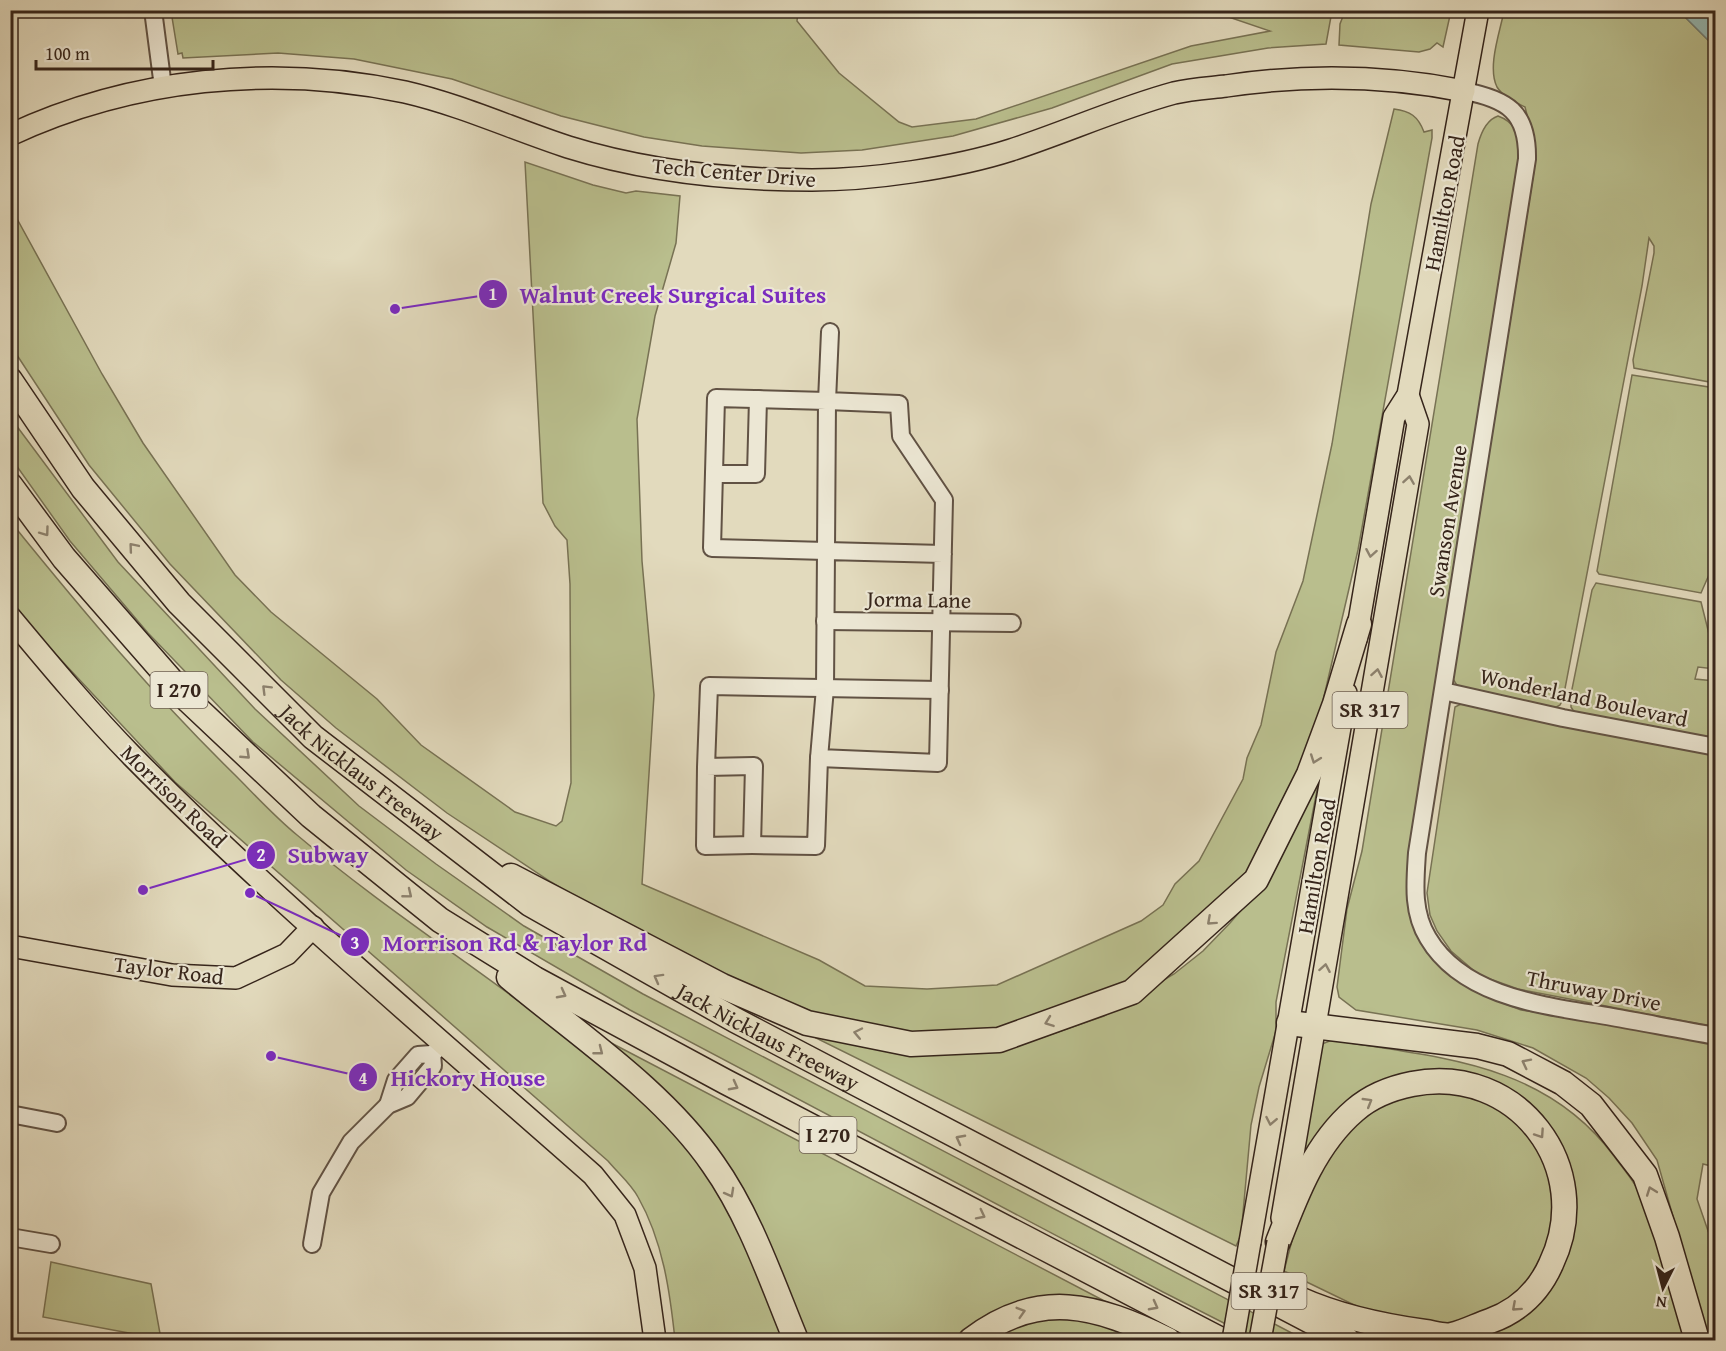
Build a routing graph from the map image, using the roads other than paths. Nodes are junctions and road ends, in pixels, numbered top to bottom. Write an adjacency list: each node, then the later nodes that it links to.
1 (153, 10): 3 (street)
2 (1478, 10): 4 (main road, Hamilton Road / SR 317)
3 (164, 87): 4 (main road, Tech Center Drive); 5 (main road, Tech Center Drive)
4 (1464, 92): 8 (main road, Hamilton Road / SR 317); 22 (street, Swanson Avenue)
5 (10, 135)
6 (830, 332): 10 (street)
7 (10, 380): 27 (highway, Jack Nicklaus Freeway / I 270, one-way to 7)
8 (1408, 395): 19 (main road, Hamilton Road / SR 317, one-way to 19); 33 (main road, Hamilton Road / SR 317, one-way to 8)
9 (758, 399): 10 (street); 11 (street); 11 (street)
10 (827, 401): 13 (street); 14 (street)
11 (714, 474): 13 (street)
12 (10, 485): 28 (highway, I 270, one-way to 28)
13 (826, 551): 14 (street); 16 (street)
14 (943, 554): 17 (street)
15 (10, 617): 29 (main road, Morrison Road)
16 (825, 621): 17 (street, Jorma Lane); 20 (street)
17 (942, 622): 18 (street, Jorma Lane); 21 (street)
18 (1012, 623)
19 (1359, 624): 27 (highway, one-way to 27); 32 (main road, Hamilton Road / SR 317)
20 (825, 688): 21 (street); 24 (street); 25 (street)
21 (940, 690): 24 (street)
22 (1443, 691): 23 (street, Wonderland Boulevard); 31 (street, Swanson Avenue)
23 (1716, 747)
24 (819, 758): 26 (street)
25 (706, 767): 26 (street); 26 (street)
26 (752, 845)
27 (470, 857): 38 (highway, Jack Nicklaus Freeway / I 270, one-way to 27)
28 (440, 920): 44 (highway, one-way to 44); 47 (highway, I 270, one-way to 47)
29 (313, 927): 30 (main road, Taylor Road); 35 (main road, Morrison Road)
30 (10, 946)
31 (1467, 977): 34 (street, Thruway Drive)
32 (1289, 1023): 33 (highway); 48 (main road, Hamilton Road / SR 317, one-way to 48, bridge)
33 (1315, 1026): 40 (main road, Hamilton Road / SR 317); 51 (highway, one-way to 33)
34 (1716, 1036)
35 (438, 1049): 42 (street); 43 (main road, Morrison Road)
36 (10, 1114): 37 (street)
37 (57, 1123)
38 (987, 1153): 40 (highway, one-way to 38); 50 (highway, Jack Nicklaus Freeway / I 270)
39 (10, 1237): 41 (street)
40 (1278, 1242): 49 (main road, Hamilton Road / SR 317, bridge)
41 (51, 1244)
42 (312, 1244)
43 (655, 1341)
44 (796, 1341)
45 (971, 1341): 46 (highway, one-way to 46)
46 (1168, 1341)
47 (1221, 1341)
48 (1233, 1341)
49 (1260, 1341)
50 (1347, 1341)
51 (1697, 1341)

